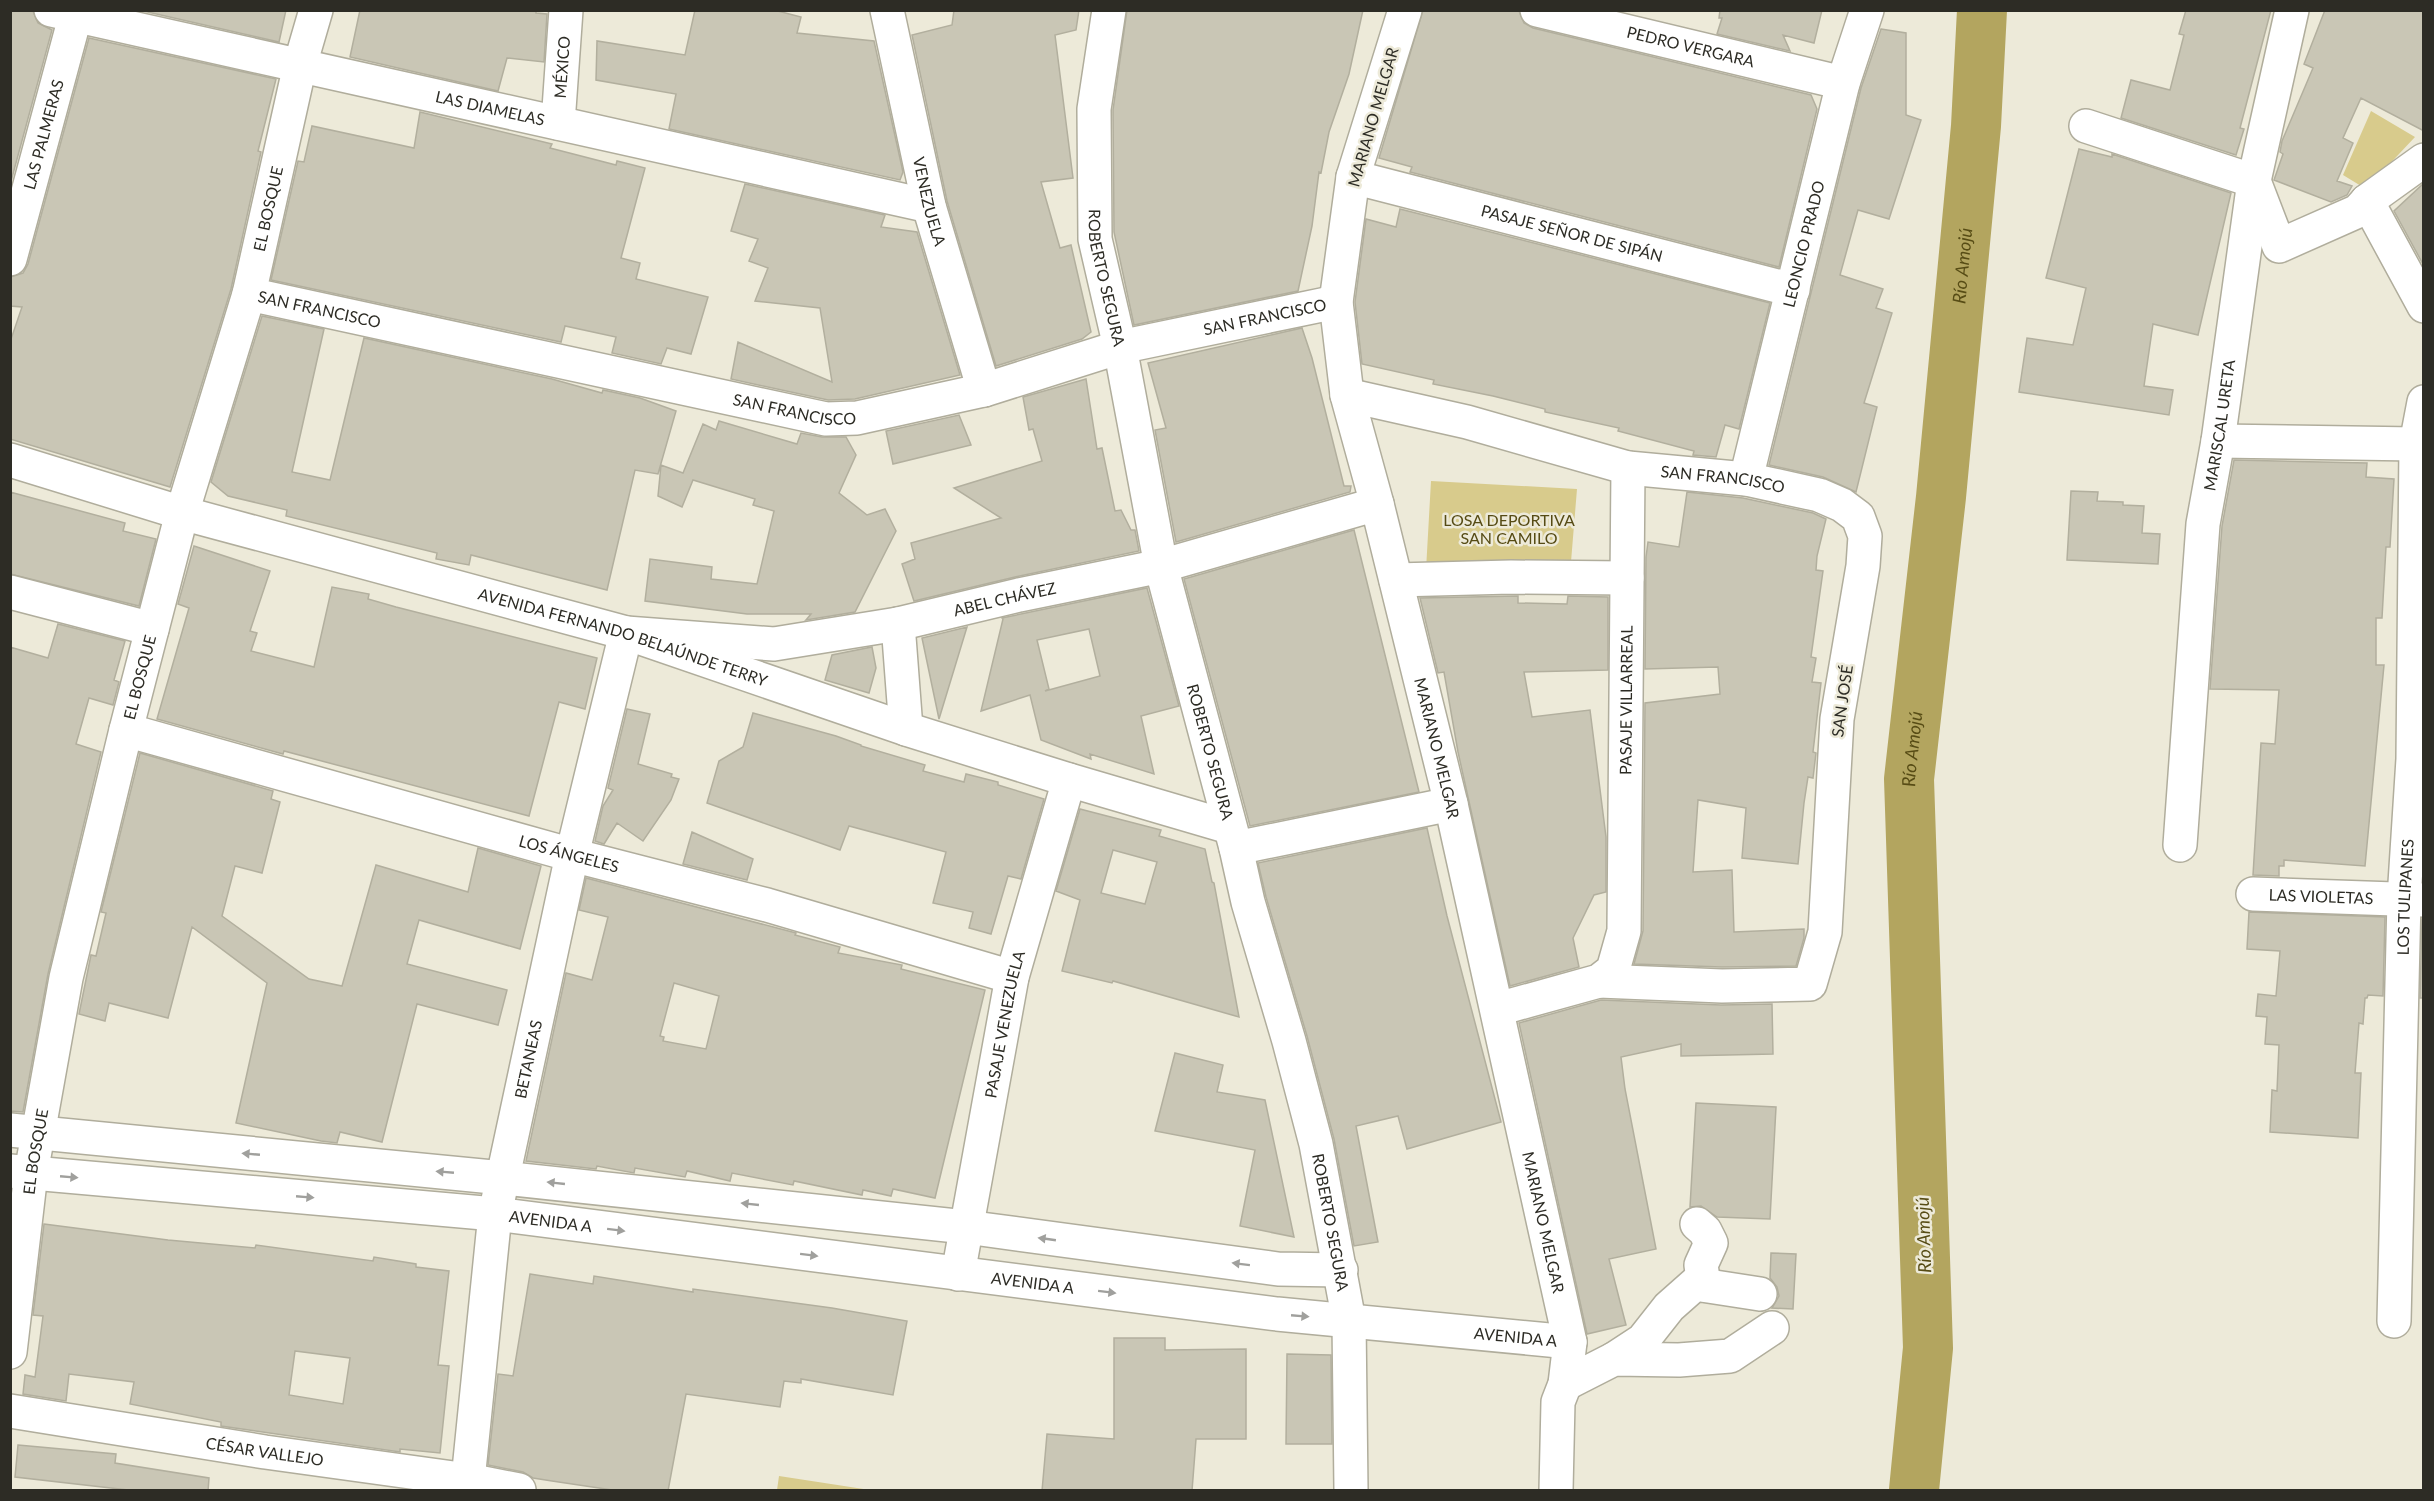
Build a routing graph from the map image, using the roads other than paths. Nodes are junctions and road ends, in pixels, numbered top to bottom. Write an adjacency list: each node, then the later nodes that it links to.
1 (316, 10): 10 (street, EL BOSQUE)
2 (566, 10): 12 (street, MÉXICO)
3 (887, 10): 18 (street, VENEZUELA)
4 (1109, 10): 24 (street, ROBERTO SEGURA)
5 (1405, 10): 15 (street, MARIANO MELGAR)
6 (1537, 10): 11 (street, PEDRO VERGARA)
7 (1867, 10): 11 (street, LEONCIO PRADO)
8 (2292, 10): 16 (street, MARISCAL URETA)
9 (68, 12): 10 (street, LAS DIAMELAS); 19 (street, LAS PALMERAS)
10 (300, 65): 12 (street, LAS DIAMELAS); 21 (street, EL BOSQUE)
11 (1843, 83): 20 (street, LEONCIO PRADO)
12 (558, 123): 18 (street, LAS DIAMELAS)
13 (2086, 126): 16 (street)
14 (2424, 160): 17 (street)
15 (1353, 177): 20 (street, PASAJE SEÑOR DE SIPÁN); 22 (street, MARIANO MELGAR)
16 (2254, 181): 17 (street); 28 (street, MARISCAL URETA)
17 (2367, 201): 23 (street)
18 (929, 206): 25 (street, VENEZUELA)
19 (10, 259)
20 (1793, 290): 32 (street, LEONCIO PRADO)
21 (249, 294): 25 (street, SAN FRANCISCO); 35 (street, EL BOSQUE)
22 (1336, 302): 24 (street, SAN FRANCISCO); 26 (street, MARIANO MELGAR)
23 (2424, 306)
24 (1120, 346): 25 (street, SAN FRANCISCO); 36 (street, ROBERTO SEGURA)
25 (984, 390)
26 (1347, 395): 31 (street, SAN FRANCISCO); 34 (street, MARIANO MELGAR)
27 (2424, 402): 29 (street, LOS TULIPANES)
28 (2218, 441): 29 (street); 48 (street, MARISCAL URETA)
29 (2416, 444): 51 (street, LOS TULIPANES)
30 (10, 460): 35 (street, AVENIDA FERNANDO BELAÚNDE TERRY)
31 (1628, 468): 32 (street, SAN FRANCISCO); 37 (street, PASAJE VILLARREAL)
32 (1746, 479): 33 (street, SAN FRANCISCO)
33 (1819, 495): 53 (street, SAN JOSÉ)
34 (1377, 504): 36 (street, ABEL CHÁVEZ); 38 (street, MARIANO MELGAR)
35 (182, 513): 41 (street, EL BOSQUE); 42 (street, AVENIDA FERNANDO BELAÚNDE TERRY)
36 (1161, 566): 40 (street, ABEL CHÁVEZ); 47 (street, ROBERTO SEGURA)
37 (1627, 578): 38 (street); 53 (street, PASAJE VILLARREAL)
38 (1396, 580): 46 (street, MARIANO MELGAR)
39 (10, 592): 41 (street)
40 (898, 624): 42 (street, ABEL CHÁVEZ); 43 (street)
41 (152, 629): 44 (street, EL BOSQUE)
42 (626, 633): 43 (street, AVENIDA FERNANDO BELAÚNDE TERRY); 49 (street, BETANEAS)
43 (906, 729): 45 (street, AVENIDA FERNANDO BELAÚNDE TERRY)
44 (126, 730): 49 (street, LOS ÁNGELES); 56 (street, EL BOSQUE)
45 (1069, 780): 47 (street, AVENIDA FERNANDO BELAÚNDE TERRY); 52 (street, PASAJE VENEZUELA)
46 (1452, 804): 47 (street); 54 (street, MARIANO MELGAR)
47 (1233, 838): 62 (street, ROBERTO SEGURA)
48 (2180, 845)
49 (572, 855): 52 (street, LOS ÁNGELES); 58 (street, BETANEAS)
50 (2253, 894): 51 (street, LAS VIOLETAS)
51 (2414, 900): 55 (street, LOS TULIPANES)
52 (1012, 977): 61 (street, PASAJE VENEZUELA)
53 (1599, 981): 54 (street)
54 (1498, 1009): 69 (street, MARIANO MELGAR)
55 (2411, 1131): 67 (street, LOS TULIPANES)
56 (24, 1132): 57 (street, EL BOSQUE); 58 (street, one-way to 56)
57 (21, 1172): 59 (street, AVENIDA A, one-way to 59); 70 (street, EL BOSQUE)
58 (503, 1178): 59 (street, BETANEAS); 61 (street, one-way to 58)
59 (495, 1214): 63 (street, AVENIDA A, one-way to 63); 74 (street, BETANEAS)
60 (1697, 1224): 64 (street)
61 (966, 1227): 62 (street, one-way to 61); 63 (street, PASAJE VENEZUELA)
62 (1341, 1270): 66 (street, ROBERTO SEGURA)
63 (958, 1274): 66 (street, AVENIDA A, one-way to 66)
64 (1704, 1285): 65 (street); 71 (street)
65 (1760, 1294)
66 (1350, 1321): 69 (street, AVENIDA A); 76 (street, ROBERTO SEGURA)
67 (2394, 1321)
68 (1772, 1329): 71 (street)
69 (1570, 1342): 72 (street, MARIANO MELGAR)
70 (10, 1352)
71 (1614, 1359): 72 (street)
72 (1565, 1384): 77 (street, MARIANO MELGAR)
73 (10, 1411): 74 (street, CÉSAR VALLEJO)
74 (466, 1485): 75 (street, CÉSAR VALLEJO)
75 (519, 1491)
76 (1351, 1491)
77 (1556, 1491)

